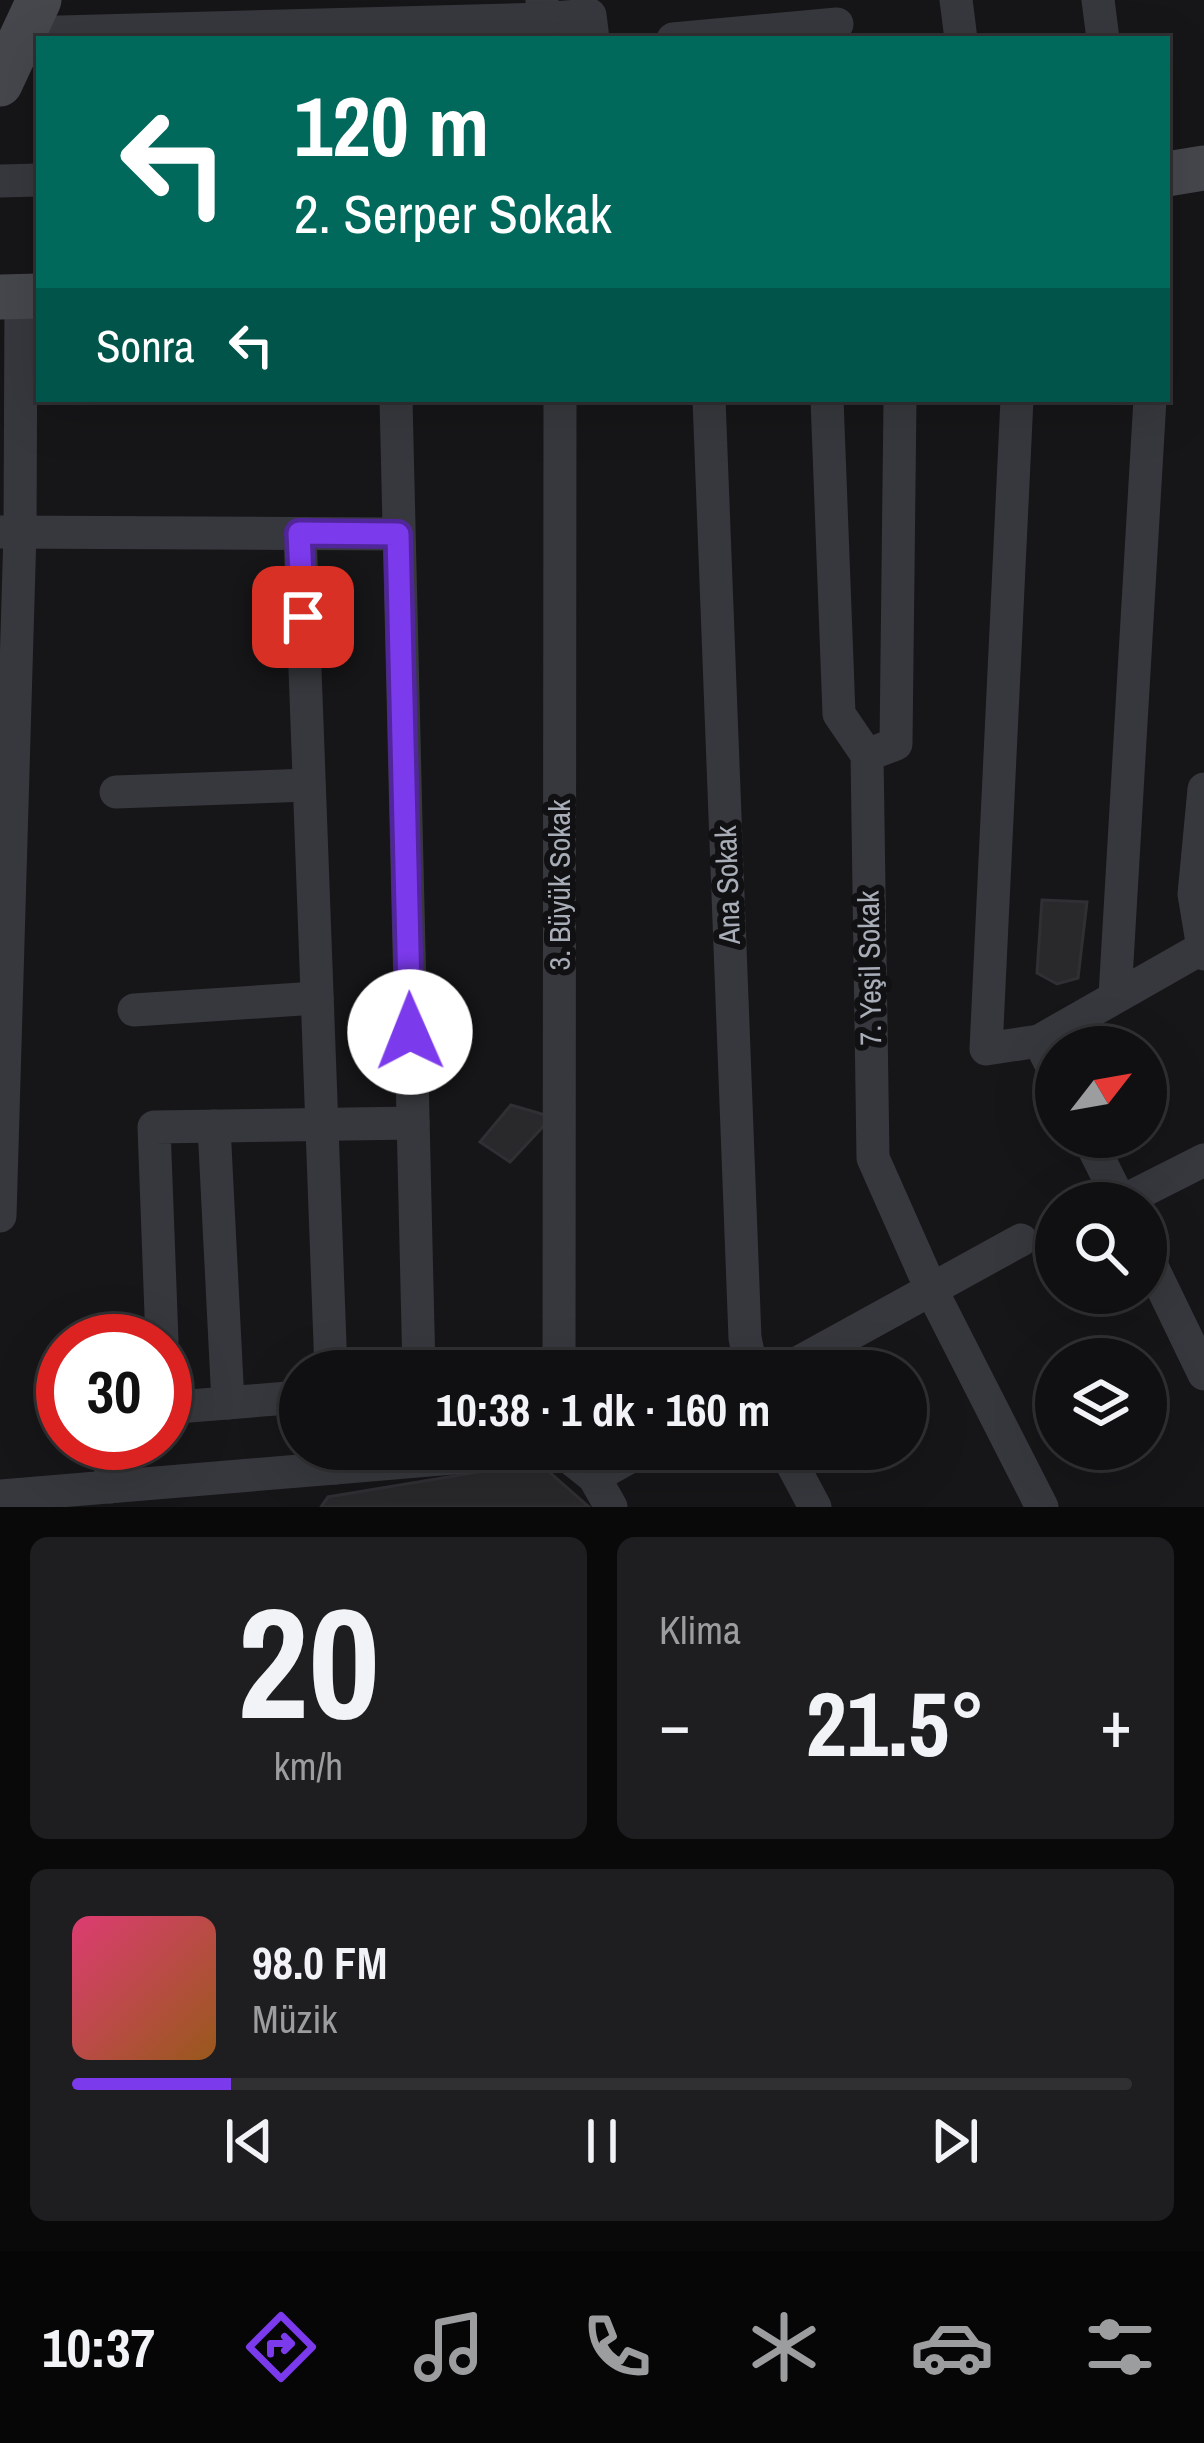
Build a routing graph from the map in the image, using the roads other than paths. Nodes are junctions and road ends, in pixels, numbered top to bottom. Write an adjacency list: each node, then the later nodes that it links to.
1 (956, 0): 8 (street)
2 (1098, 0): 9 (street)
3 (543, 9): 5 (street); 6 (street)
4 (836, 21): 7 (street)
5 (210, 36)
6 (593, 36)
7 (700, 36)
8 (961, 36)
9 (1103, 36)
10 (1204, 167): 11 (street)
11 (1170, 173)
12 (0, 181): 13 (street)
13 (36, 181)
14 (20, 297): 22 (street)
15 (396, 402): 24 (street)
16 (560, 402): 47 (street, 3. Büyük Sokak)
17 (709, 402): 48 (street, Ana Sokak)
18 (827, 402): 25 (street, 7. Yeşil Sokak)
19 (900, 402): 25 (street)
20 (1017, 402): 34 (street)
21 (1150, 402): 30 (street)
22 (10, 532): 23 (street); 40 (street)
23 (299, 533): 24 (street); 26 (street)
24 (398, 534): 35 (street)
25 (867, 754): 42 (street, 7. Yeşil Sokak)
26 (309, 785): 28 (street); 31 (street)
27 (1204, 788): 29 (street)
28 (116, 793)
29 (1203, 950): 30 (street)
30 (1114, 996): 33 (street)
31 (317, 998): 32 (street); 36 (street)
32 (134, 1010)
33 (1064, 1026)
34 (1035, 1042)
35 (413, 1123): 36 (street); 46 (street)
36 (322, 1124): 37 (street); 45 (street)
37 (214, 1126): 44 (street); 52 (street)
38 (1204, 1160): 39 (street)
39 (1161, 1182)
40 (0, 1216)
41 (1021, 1240): 42 (street)
42 (932, 1288): 49 (street); 63 (street, 7. Yeşil Sokak)
43 (1167, 1297): 50 (street)
44 (161, 1314)
45 (330, 1350)
46 (418, 1350)
47 (560, 1350)
48 (748, 1350)
49 (821, 1350)
50 (1204, 1374)
51 (279, 1399): 52 (street)
52 (228, 1403): 53 (street)
53 (192, 1406)
54 (279, 1466): 59 (street)
55 (111, 1470): 59 (street)
56 (581, 1470): 60 (street)
57 (624, 1470): 60 (street)
58 (795, 1470): 62 (street)
59 (110, 1487): 61 (street)
60 (603, 1492)
61 (0, 1496)
62 (815, 1507)
63 (1042, 1507)

